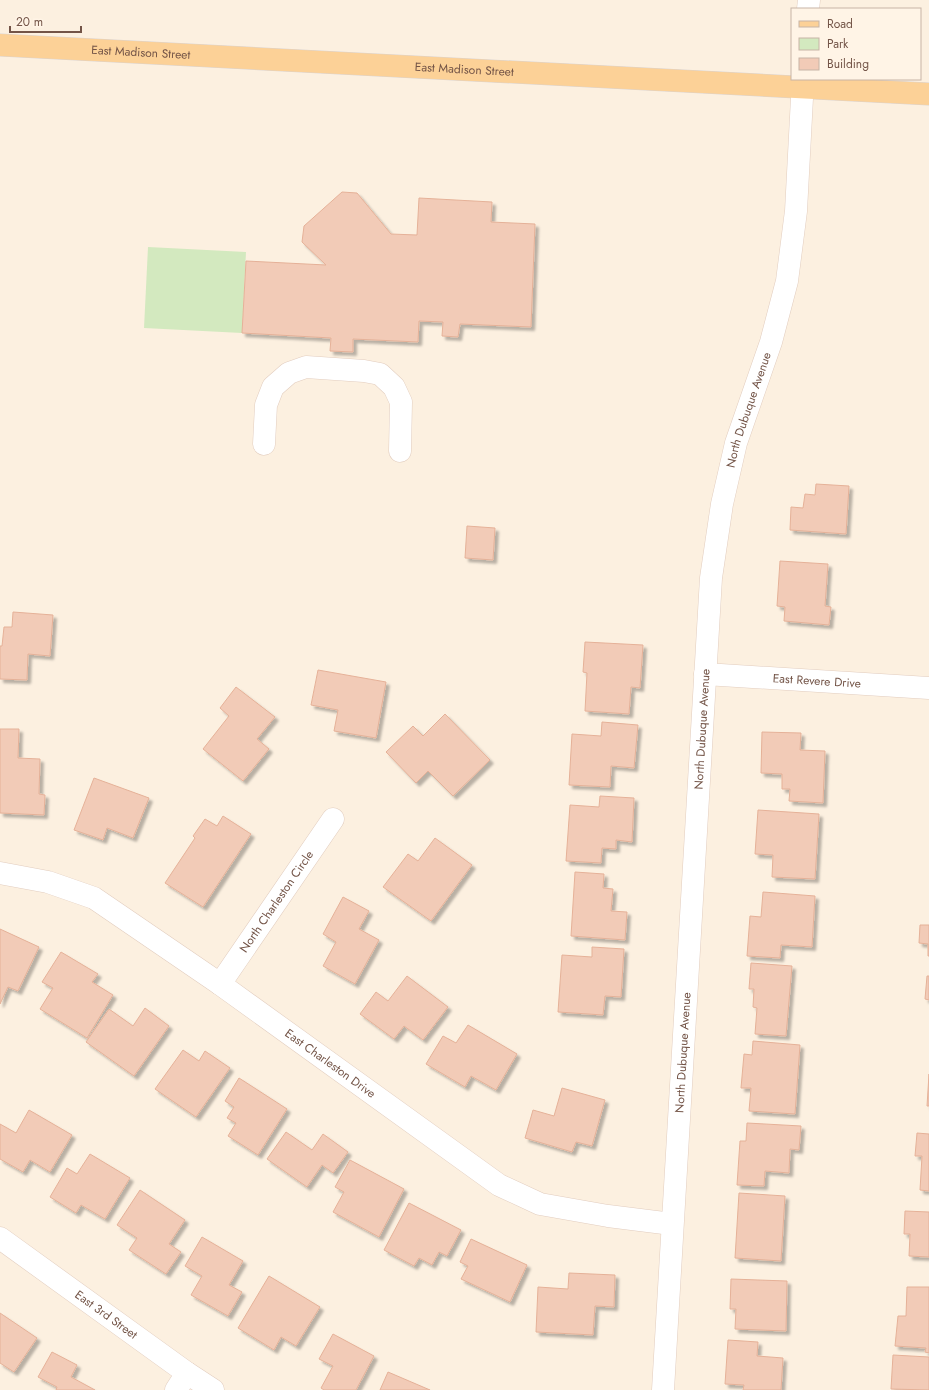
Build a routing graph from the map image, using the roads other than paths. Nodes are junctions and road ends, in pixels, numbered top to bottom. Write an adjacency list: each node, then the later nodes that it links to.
1 (0, 45): 2 (main road, East Madison Street)
2 (803, 83): 3 (main road, East Madison Street); 6 (street, North Dubuque Avenue)
3 (929, 94)
4 (264, 444): 5 (street)
5 (400, 451)
6 (705, 674): 7 (street, East Revere Drive); 11 (street, North Dubuque Avenue)
7 (929, 688)
8 (333, 819): 10 (street, North Charleston Circle)
9 (0, 873): 10 (street, East Charleston Drive)
10 (220, 984): 11 (street, East Charleston Drive)
11 (672, 1224): 15 (street, North Dubuque Avenue)
12 (0, 1238): 13 (street, East 3rd Street)
13 (182, 1381): 14 (street, East 3rd Street)
14 (213, 1390)
15 (663, 1390)

